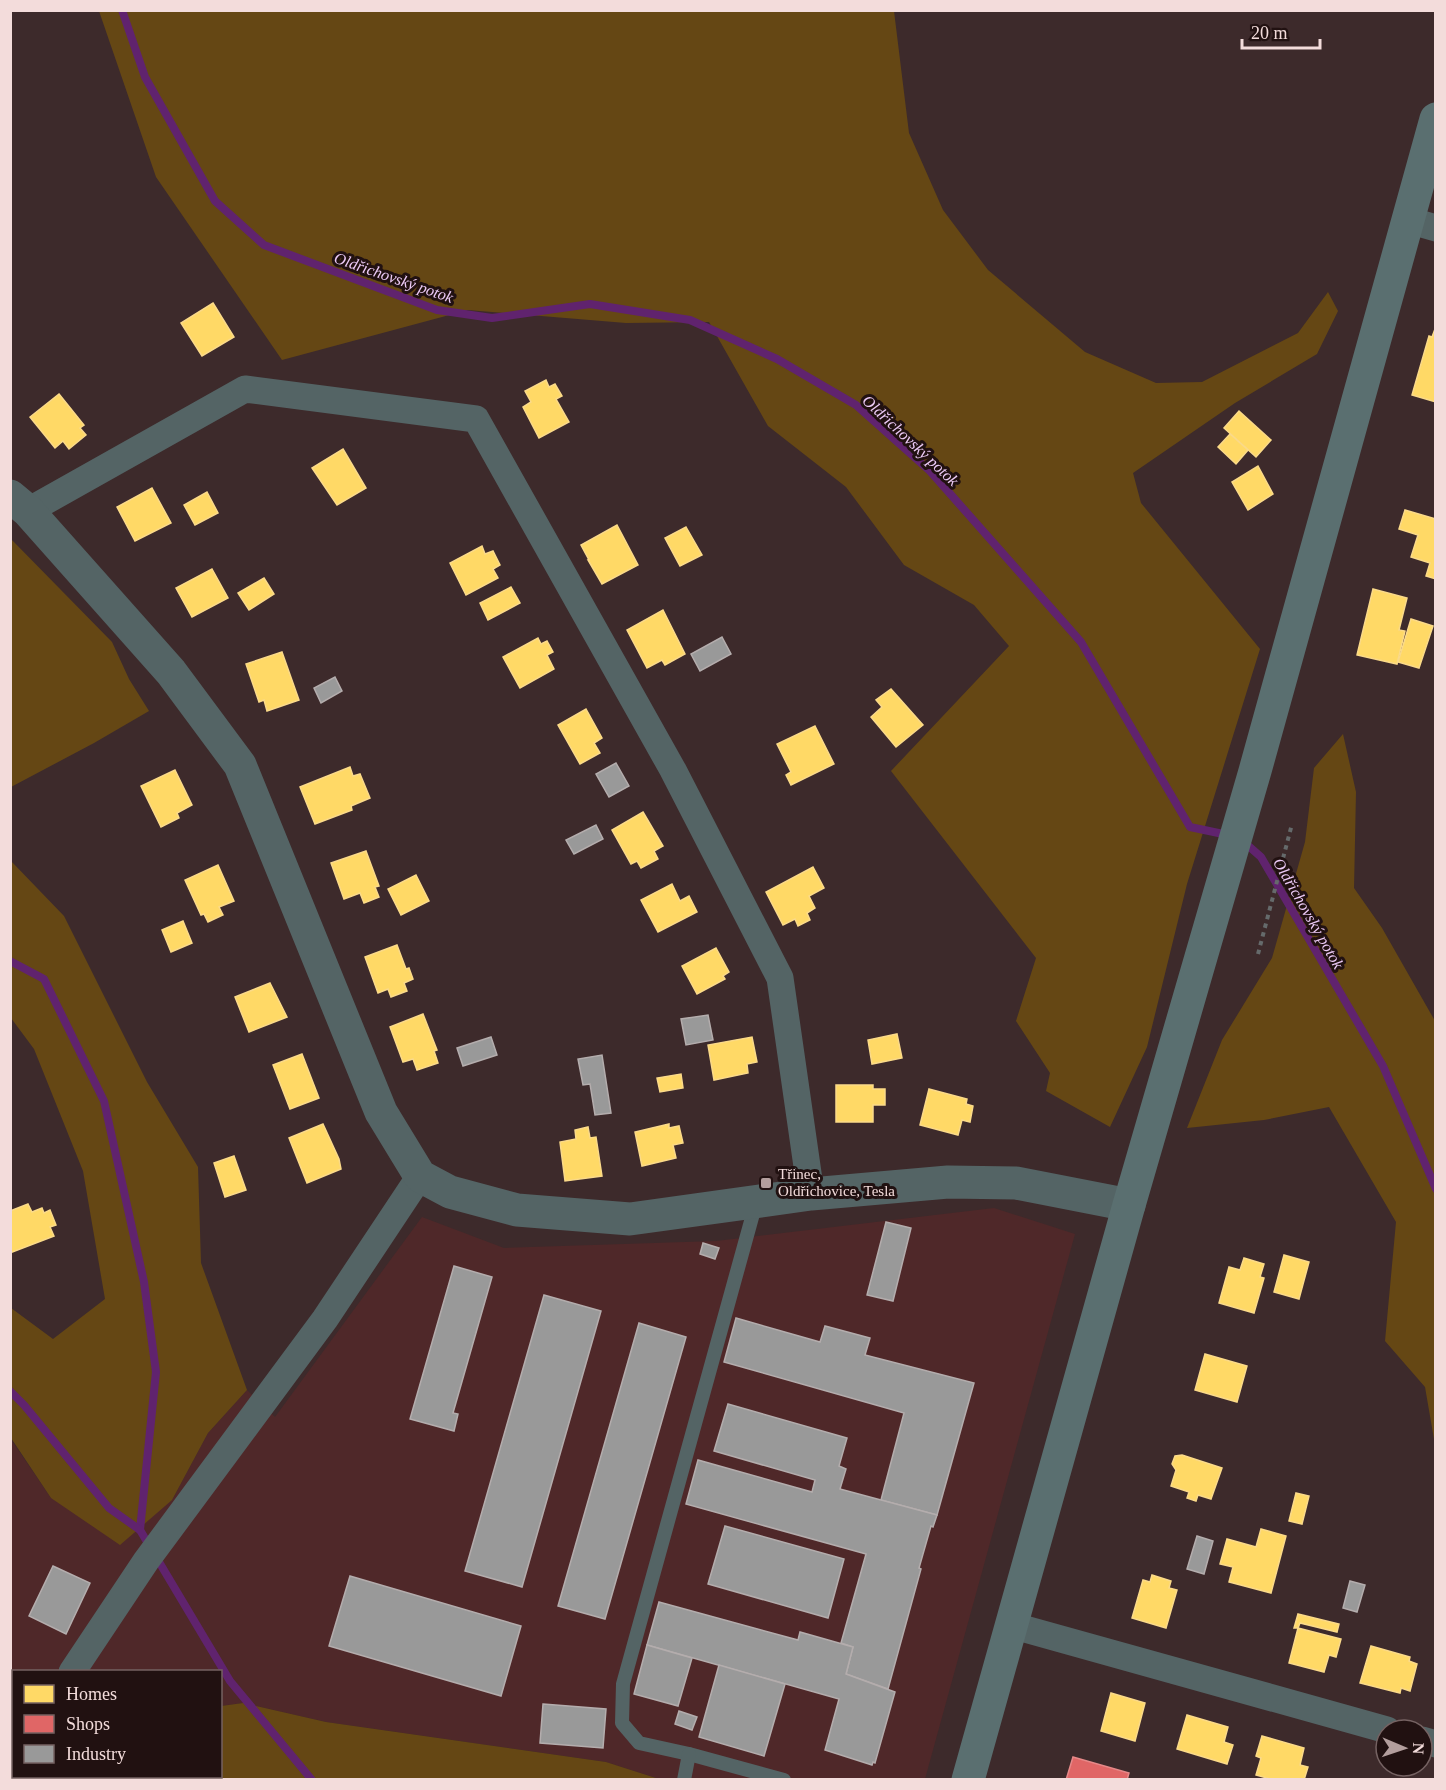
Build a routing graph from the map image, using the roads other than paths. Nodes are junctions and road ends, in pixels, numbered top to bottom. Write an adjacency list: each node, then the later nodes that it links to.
1 (1436, 119): 2 (main road)
2 (1422, 224): 7 (main road)
3 (19, 504): 4 (street); 5 (street)
4 (420, 1176): 6 (street); 9 (street)
5 (811, 1194): 6 (street); 7 (street)
6 (756, 1201): 11 (lane)
7 (1129, 1205): 8 (main road)
8 (1011, 1625): 10 (street); 14 (main road)
9 (73, 1670)
10 (1374, 1726)
11 (689, 1754): 12 (lane); 13 (lane)
12 (684, 1779)
13 (784, 1779)
14 (968, 1779)

